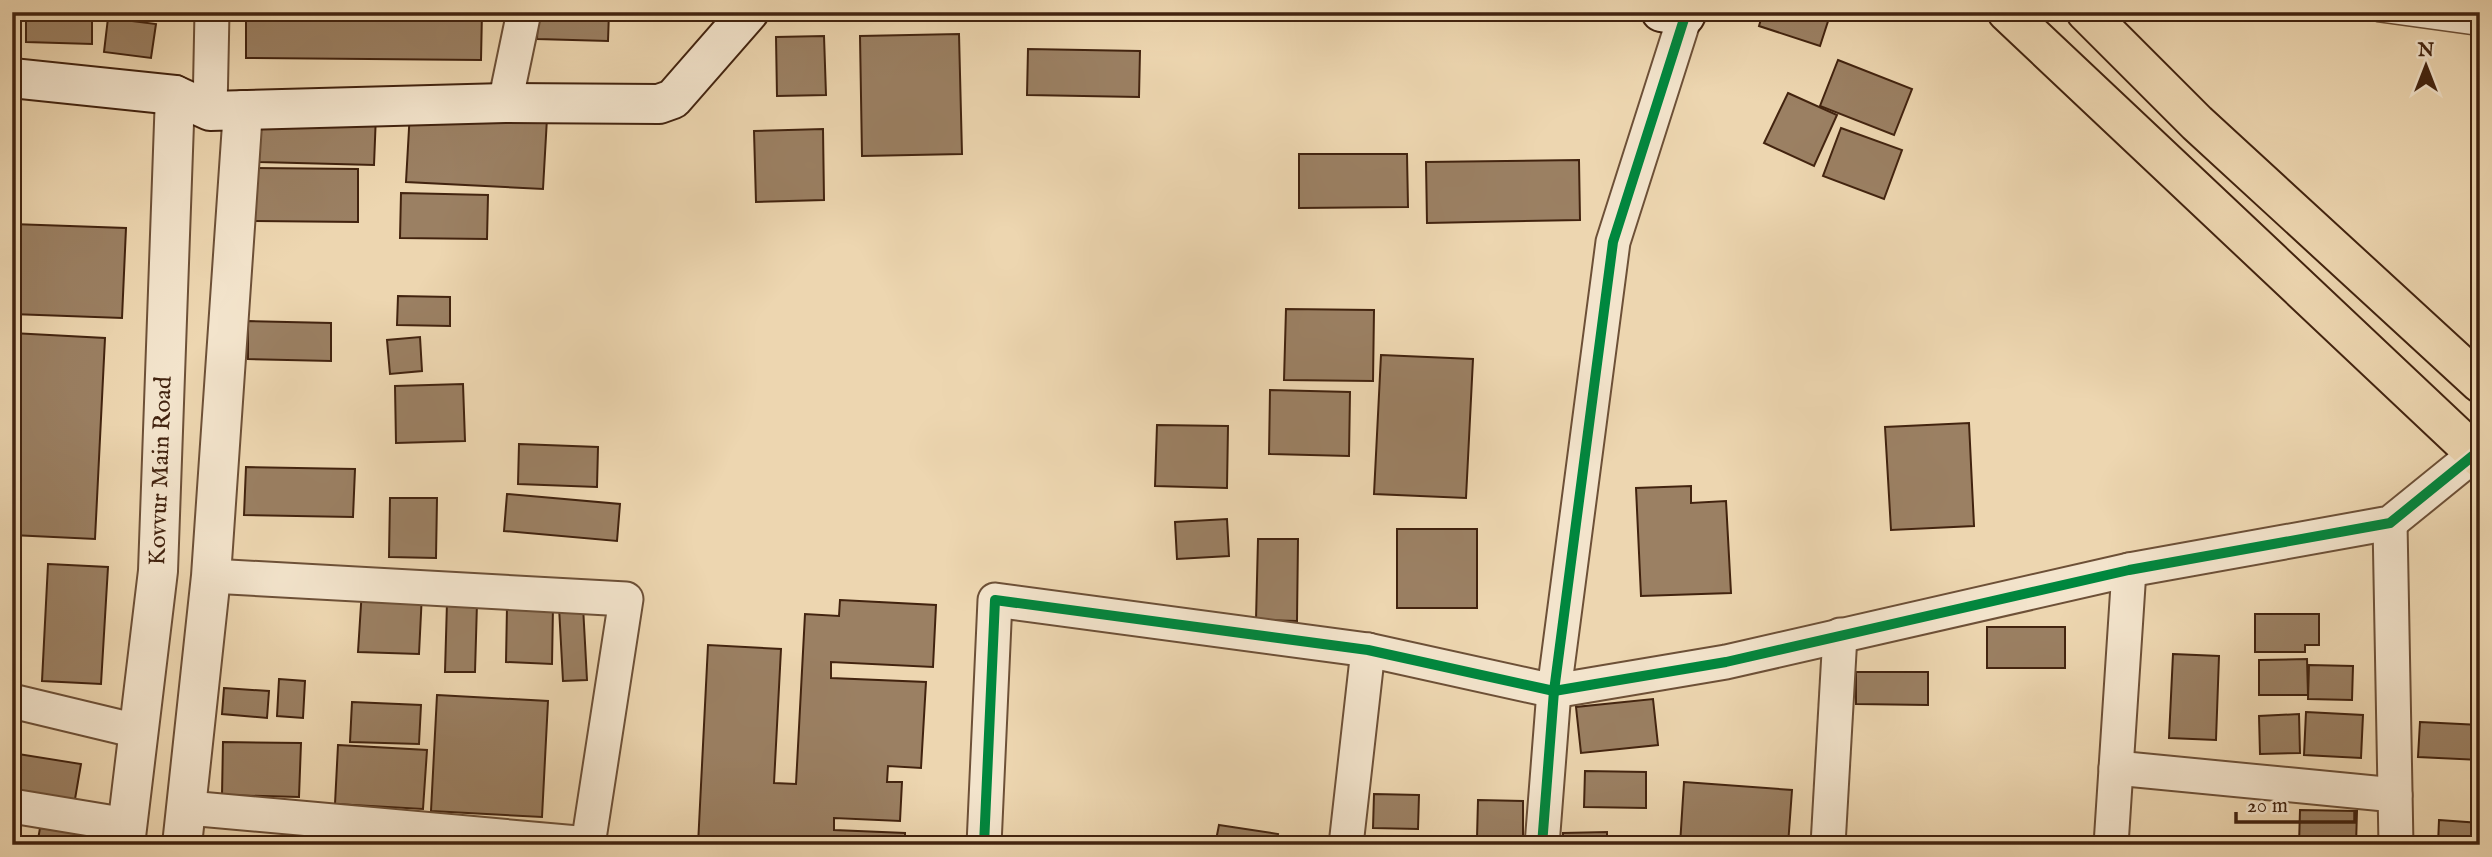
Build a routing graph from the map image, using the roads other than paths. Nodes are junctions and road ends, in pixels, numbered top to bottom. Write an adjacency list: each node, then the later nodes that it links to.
1 (212, 12): 12 (street)
2 (524, 12): 11 (street)
3 (749, 12): 11 (street)
4 (2007, 12): 14 (main road)
5 (2086, 12): 13 (main road)
6 (2378, 12): 8 (lane)
7 (1678, 14): 20 (street)
8 (2480, 26)
9 (12, 78): 10 (street)
10 (175, 95): 12 (street); 22 (street, Kovvur Main Road)
11 (505, 103): 12 (street)
12 (227, 110): 17 (street)
13 (2480, 383)
14 (2478, 456): 15 (street)
15 (2390, 523): 16 (street); 24 (street)
16 (2129, 570): 18 (street); 23 (street)
17 (211, 576): 26 (street); 28 (street)
18 (1840, 635): 20 (street); 32 (street)
19 (1368, 650): 20 (street); 29 (street); 30 (street)
20 (1554, 691): 31 (street)
21 (12, 701): 22 (street)
22 (137, 731): 27 (street, Kovvur Main Road)
23 (2116, 768): 24 (street); 33 (street)
24 (2395, 795): 34 (street)
25 (12, 806): 27 (street)
26 (185, 826): 28 (street)
27 (126, 835)
28 (589, 844)
29 (984, 845)
30 (1346, 845)
31 (1542, 845)
32 (1828, 845)
33 (2111, 845)
34 (2396, 845)

